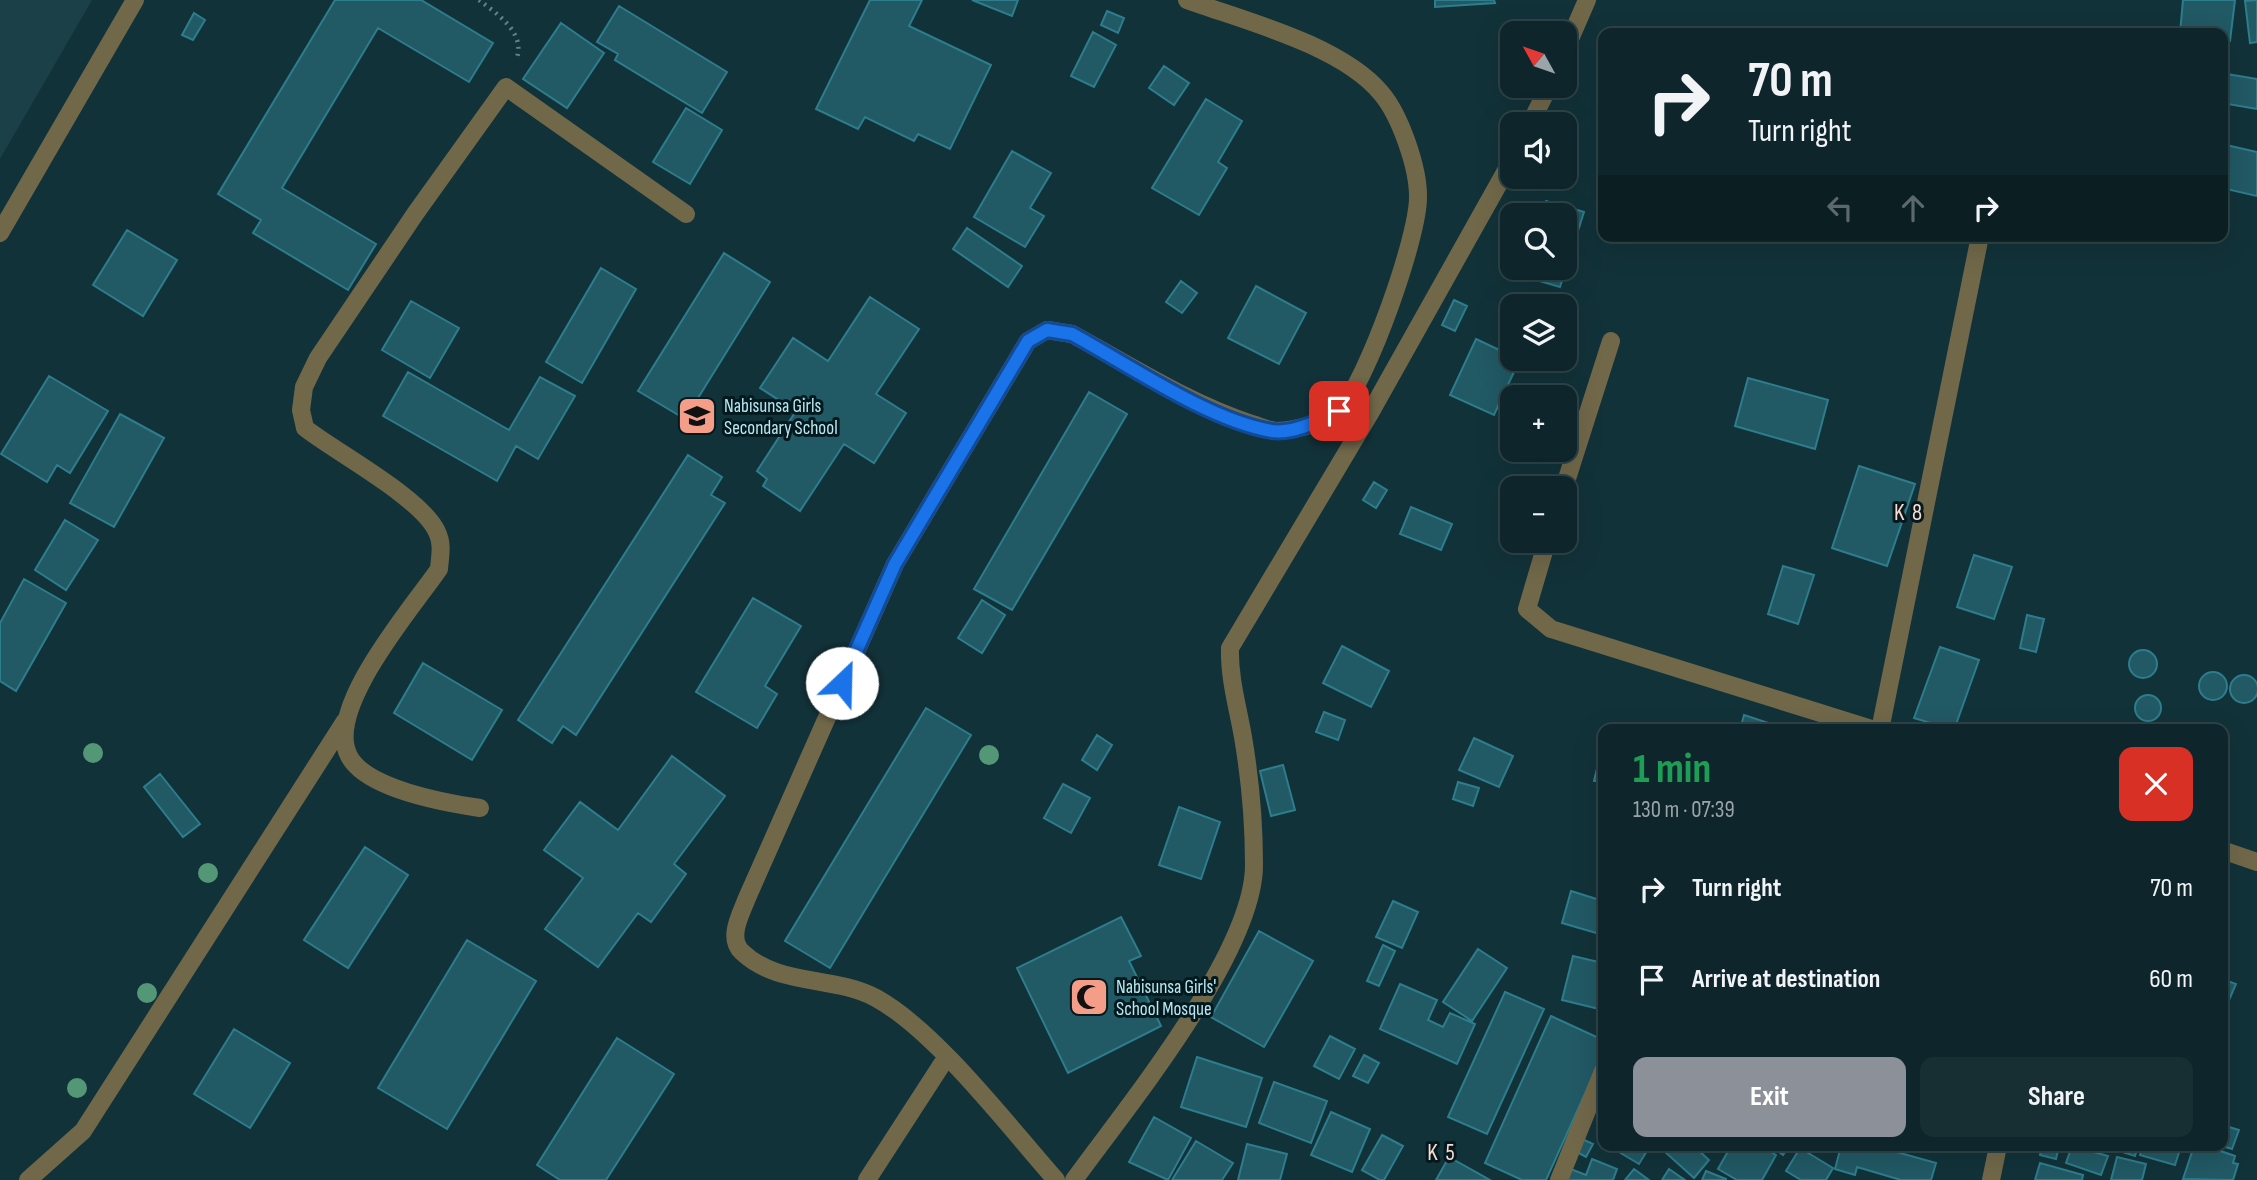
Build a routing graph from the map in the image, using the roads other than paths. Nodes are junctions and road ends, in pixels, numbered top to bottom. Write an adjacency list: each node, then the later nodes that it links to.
1 (135, 0): 7 (street)
2 (1187, 0): 18 (street)
3 (1587, 0): 4 (street)
4 (1577, 23)
5 (1500, 181): 24 (street)
6 (686, 214): 12 (street)
7 (0, 233)
8 (1979, 242): 14 (street)
9 (1611, 341): 10 (street)
10 (1568, 476)
11 (1543, 553): 13 (street)
12 (347, 717): 15 (street); 21 (street)
13 (1859, 724)
14 (1879, 724)
15 (480, 808)
16 (2228, 852): 17 (street)
17 (2257, 862)
18 (946, 1058): 22 (street); 23 (street)
19 (1598, 1083): 25 (street)
20 (1997, 1151): 26 (street)
21 (29, 1180)
22 (867, 1180)
23 (1056, 1180)
24 (1073, 1180)
25 (1559, 1180)
26 (1991, 1180)

